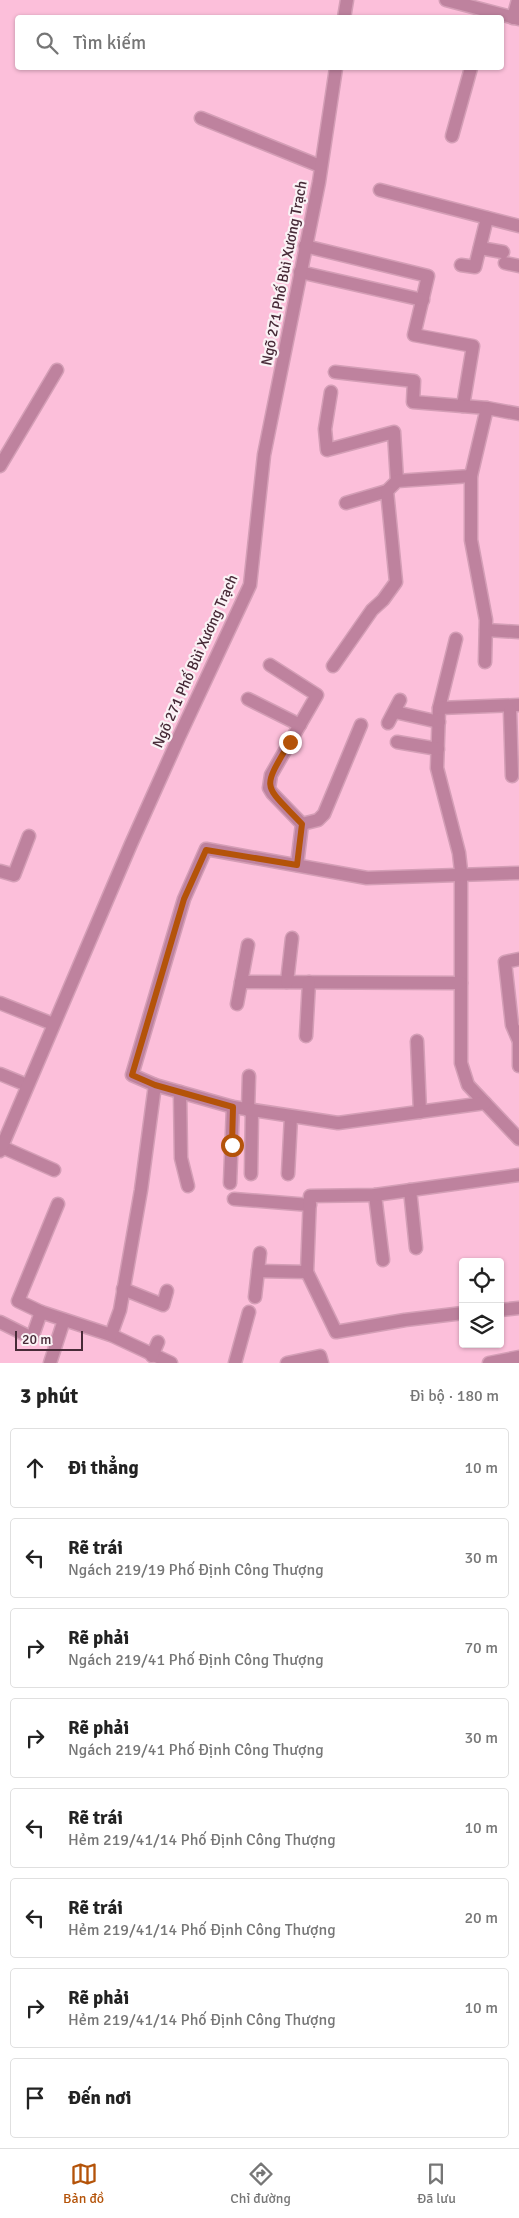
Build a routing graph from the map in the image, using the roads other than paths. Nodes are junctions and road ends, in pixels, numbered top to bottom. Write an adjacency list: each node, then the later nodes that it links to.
1 (347, 0): 5 (lane)
2 (446, 0): 4 (lane)
3 (518, 0): 6 (lane)
4 (485, 14)
5 (344, 15)
6 (516, 19)
7 (336, 70): 11 (lane, Ngõ 271 Phố Bùi Xương Trạch)
8 (470, 70): 10 (lane)
9 (201, 118): 11 (lane)
10 (452, 136)
11 (320, 166): 15 (lane, Ngõ 271 Phố Bùi Xương Trạch)
12 (380, 190): 13 (lane)
13 (487, 218): 14 (lane); 16 (lane)
14 (519, 226)
15 (305, 246): 19 (lane, Ngõ 271 Phố Bùi Xương Trạch); 20 (lane)
16 (480, 248): 17 (lane); 18 (lane)
17 (461, 265)
18 (519, 266)
19 (300, 272): 20 (lane); 63 (lane, Ngõ 271 Phố Bùi Xương Trạch)
20 (423, 300): 24 (lane)
21 (57, 370): 27 (lane)
22 (335, 372): 24 (lane)
23 (331, 392): 29 (lane)
24 (462, 406): 25 (lane)
25 (487, 408): 26 (lane); 28 (lane)
26 (519, 414)
27 (0, 466)
28 (471, 476): 29 (lane); 32 (lane)
29 (398, 481): 30 (lane)
30 (387, 491): 31 (lane); 37 (lane)
31 (346, 503)
32 (486, 630): 33 (lane); 35 (lane)
33 (519, 632)
34 (456, 639): 39 (lane)
35 (485, 662)
36 (270, 665): 43 (lane)
37 (333, 666)
38 (248, 699): 43 (lane)
39 (439, 708): 40 (lane); 41 (lane)
40 (515, 708): 47 (lane)
41 (438, 722): 42 (lane); 46 (lane)
42 (388, 723)
43 (300, 725): 48 (lane)
44 (362, 725): 48 (lane)
45 (397, 742): 46 (lane)
46 (438, 749): 53 (lane)
47 (514, 770)
48 (302, 824): 50 (lane)
49 (29, 836): 51 (lane)
50 (297, 865): 53 (lane); 71 (lane)
51 (0, 871)
52 (519, 873): 53 (lane)
53 (461, 875): 60 (lane)
54 (292, 938): 58 (lane)
55 (248, 945): 57 (lane)
56 (519, 959): 65 (lane)
57 (241, 982): 58 (lane); 62 (lane)
58 (287, 982): 59 (lane)
59 (310, 982): 60 (lane); 64 (lane)
60 (461, 983): 73 (lane)
61 (0, 1003): 63 (lane)
62 (237, 1004)
63 (53, 1024): 70 (lane, Ngõ 271 Phố Bùi Xương Trạch)
64 (306, 1036)
65 (518, 1038): 67 (lane)
66 (417, 1041): 76 (lane)
67 (519, 1066)
68 (0, 1074): 70 (lane)
69 (249, 1076): 75 (lane)
70 (27, 1085): 79 (lane, Ngõ 271 Phố Bùi Xương Trạch)
71 (155, 1085): 72 (lane); 96 (lane)
72 (180, 1092): 74 (lane); 85 (lane)
73 (485, 1103): 76 (lane); 78 (lane)
74 (233, 1107): 75 (lane); 84 (lane)
75 (250, 1110): 77 (lane); 81 (lane)
76 (420, 1112): 77 (lane)
77 (291, 1117): 82 (lane)
78 (519, 1139)
79 (1, 1149): 80 (lane)
80 (54, 1170)
81 (251, 1174)
82 (288, 1174)
83 (519, 1175): 86 (lane)
84 (230, 1183)
85 (188, 1186)
86 (410, 1190): 87 (lane); 91 (lane)
87 (375, 1194): 90 (lane); 93 (lane)
88 (234, 1199): 90 (lane)
89 (58, 1204): 101 (lane)
90 (310, 1205): 95 (lane)
91 (416, 1248)
92 (260, 1253): 94 (lane)
93 (383, 1260)
94 (258, 1271): 95 (lane); 98 (lane)
95 (307, 1272): 103 (lane)
96 (123, 1290): 97 (lane); 106 (lane)
97 (167, 1291)
98 (255, 1297)
99 (519, 1308): 100 (lane)
100 (504, 1310)
101 (40, 1312): 104 (lane); 105 (lane)
102 (249, 1312): 112 (lane)
103 (459, 1313)
104 (64, 1320): 106 (lane); 110 (lane)
105 (0, 1322)
106 (111, 1335): 108 (lane)
107 (158, 1342): 108 (lane)
108 (152, 1356): 111 (lane)
109 (519, 1357): 115 (lane)
110 (50, 1363)
111 (171, 1363)
112 (234, 1363)
113 (287, 1363): 114 (lane)
114 (322, 1363)
115 (489, 1363)

